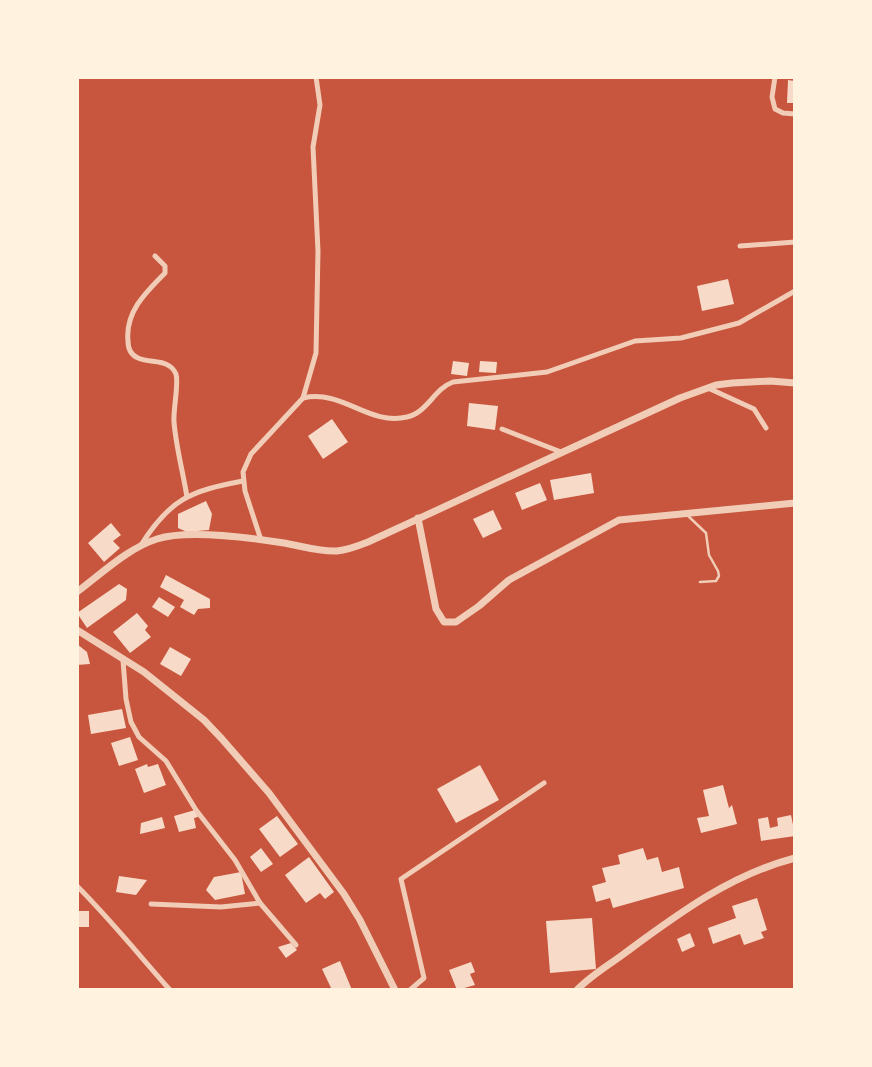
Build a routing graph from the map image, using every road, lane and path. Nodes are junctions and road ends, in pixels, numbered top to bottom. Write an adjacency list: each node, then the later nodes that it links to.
1 (316, 77): 10 (street)
2 (775, 77): 3 (street)
3 (795, 114)
4 (795, 242): 5 (street)
5 (740, 246)
6 (155, 256): 15 (street)
7 (795, 291): 10 (street)
8 (795, 383): 9 (street)
9 (708, 388): 11 (street); 13 (street)
10 (303, 398): 14 (street)
11 (766, 428)
12 (502, 429): 13 (street)
13 (561, 452): 18 (street)
14 (243, 481): 15 (street); 19 (street)
15 (187, 497): 20 (street)
16 (795, 503): 17 (street)
17 (684, 512): 18 (street); 21 (lane)
18 (418, 518): 19 (street)
19 (261, 540): 20 (street)
20 (141, 546): 22 (street)
21 (700, 582)
22 (77, 591)
23 (77, 630): 24 (street)
24 (123, 660): 28 (street); 32 (street)
25 (544, 783): 33 (street)
26 (795, 858): 34 (street)
27 (77, 886): 31 (street)
28 (260, 903): 29 (street); 30 (street)
29 (151, 904)
30 (296, 946)
31 (170, 990)
32 (395, 990)
33 (410, 990)
34 (577, 990)

